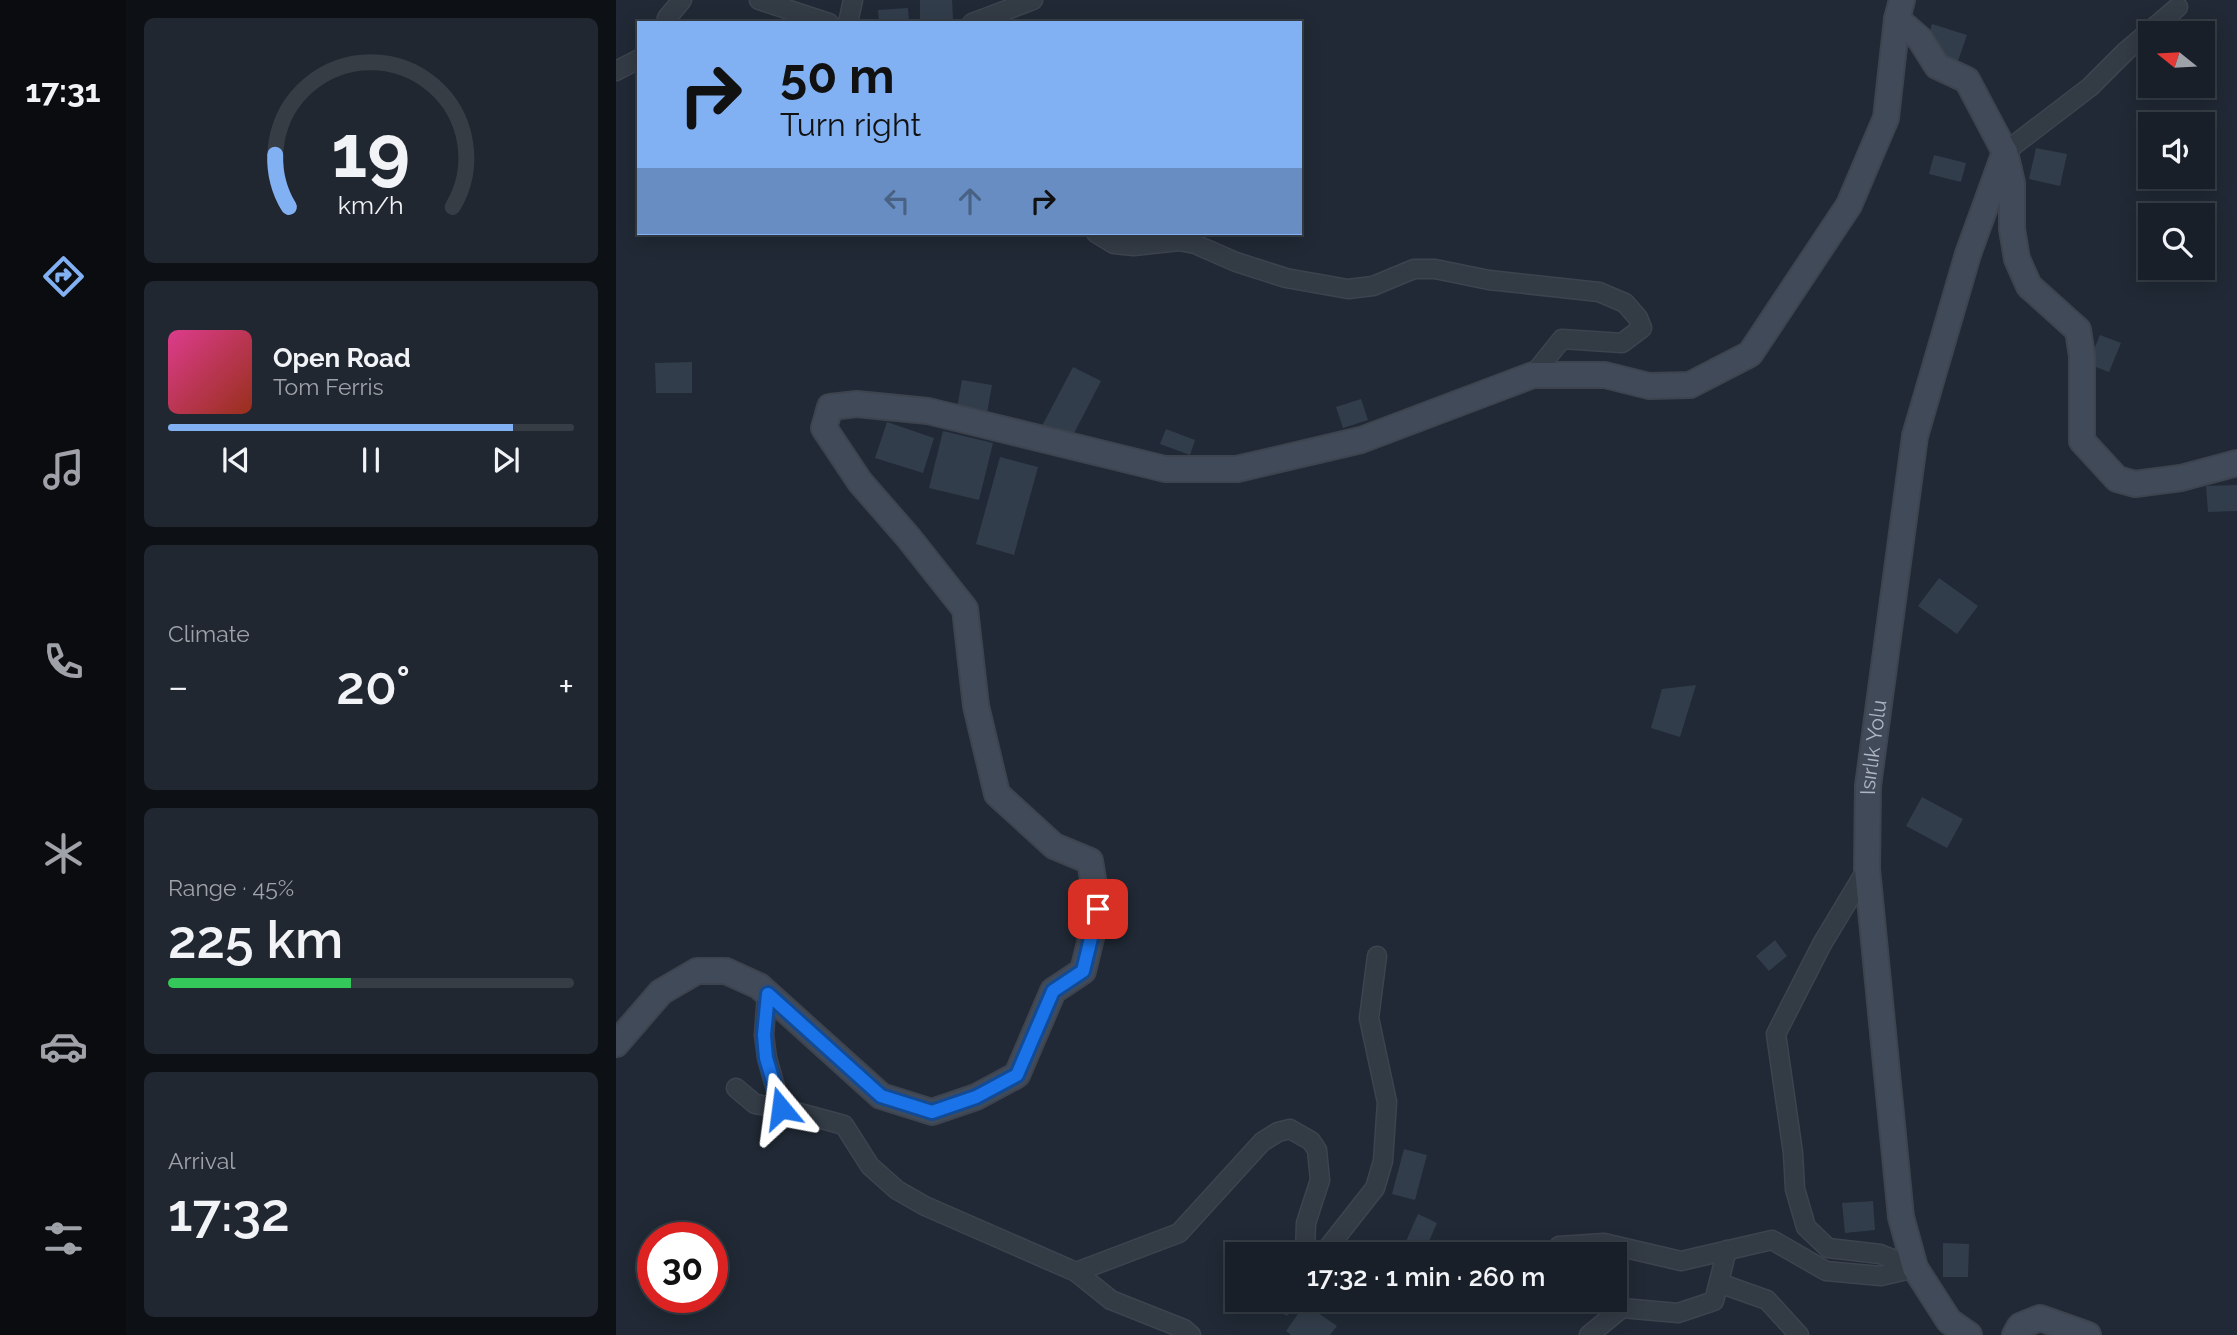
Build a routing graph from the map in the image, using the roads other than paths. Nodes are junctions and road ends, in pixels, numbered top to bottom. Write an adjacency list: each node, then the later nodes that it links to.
1 (682, 0): 8 (street)
2 (759, 0): 9 (street)
3 (853, 0): 10 (street)
4 (1033, 0): 5 (street)
5 (1003, 6): 11 (street)
6 (2178, 7): 14 (street)
7 (1899, 10): 14 (street); 16 (street)
8 (666, 21)
9 (823, 21)
10 (848, 21)
11 (976, 21)
12 (637, 60): 13 (street)
13 (616, 71)
14 (2005, 152): 17 (street); 18 (street, Isırlık Yolu)
15 (1099, 235): 16 (street)
16 (1533, 374): 20 (street)
17 (2237, 463)
18 (1867, 869): 28 (street, Isırlık Yolu); 28 (street)
19 (1377, 956): 25 (street)
20 (768, 994): 21 (street); 23 (street)
21 (616, 1044)
22 (736, 1088): 23 (street)
23 (781, 1108): 29 (street)
24 (1305, 1242): 29 (street)
25 (1333, 1242)
26 (1627, 1248): 27 (street)
27 (1727, 1250): 28 (street); 30 (street)
28 (1915, 1268): 34 (street, Isırlık Yolu)
29 (1076, 1272): 31 (street)
30 (1719, 1283): 32 (street); 33 (street)
31 (1191, 1335)
32 (1589, 1335)
33 (1799, 1335)
34 (1969, 1335)
35 (2015, 1335): 36 (street)
36 (2088, 1335)

